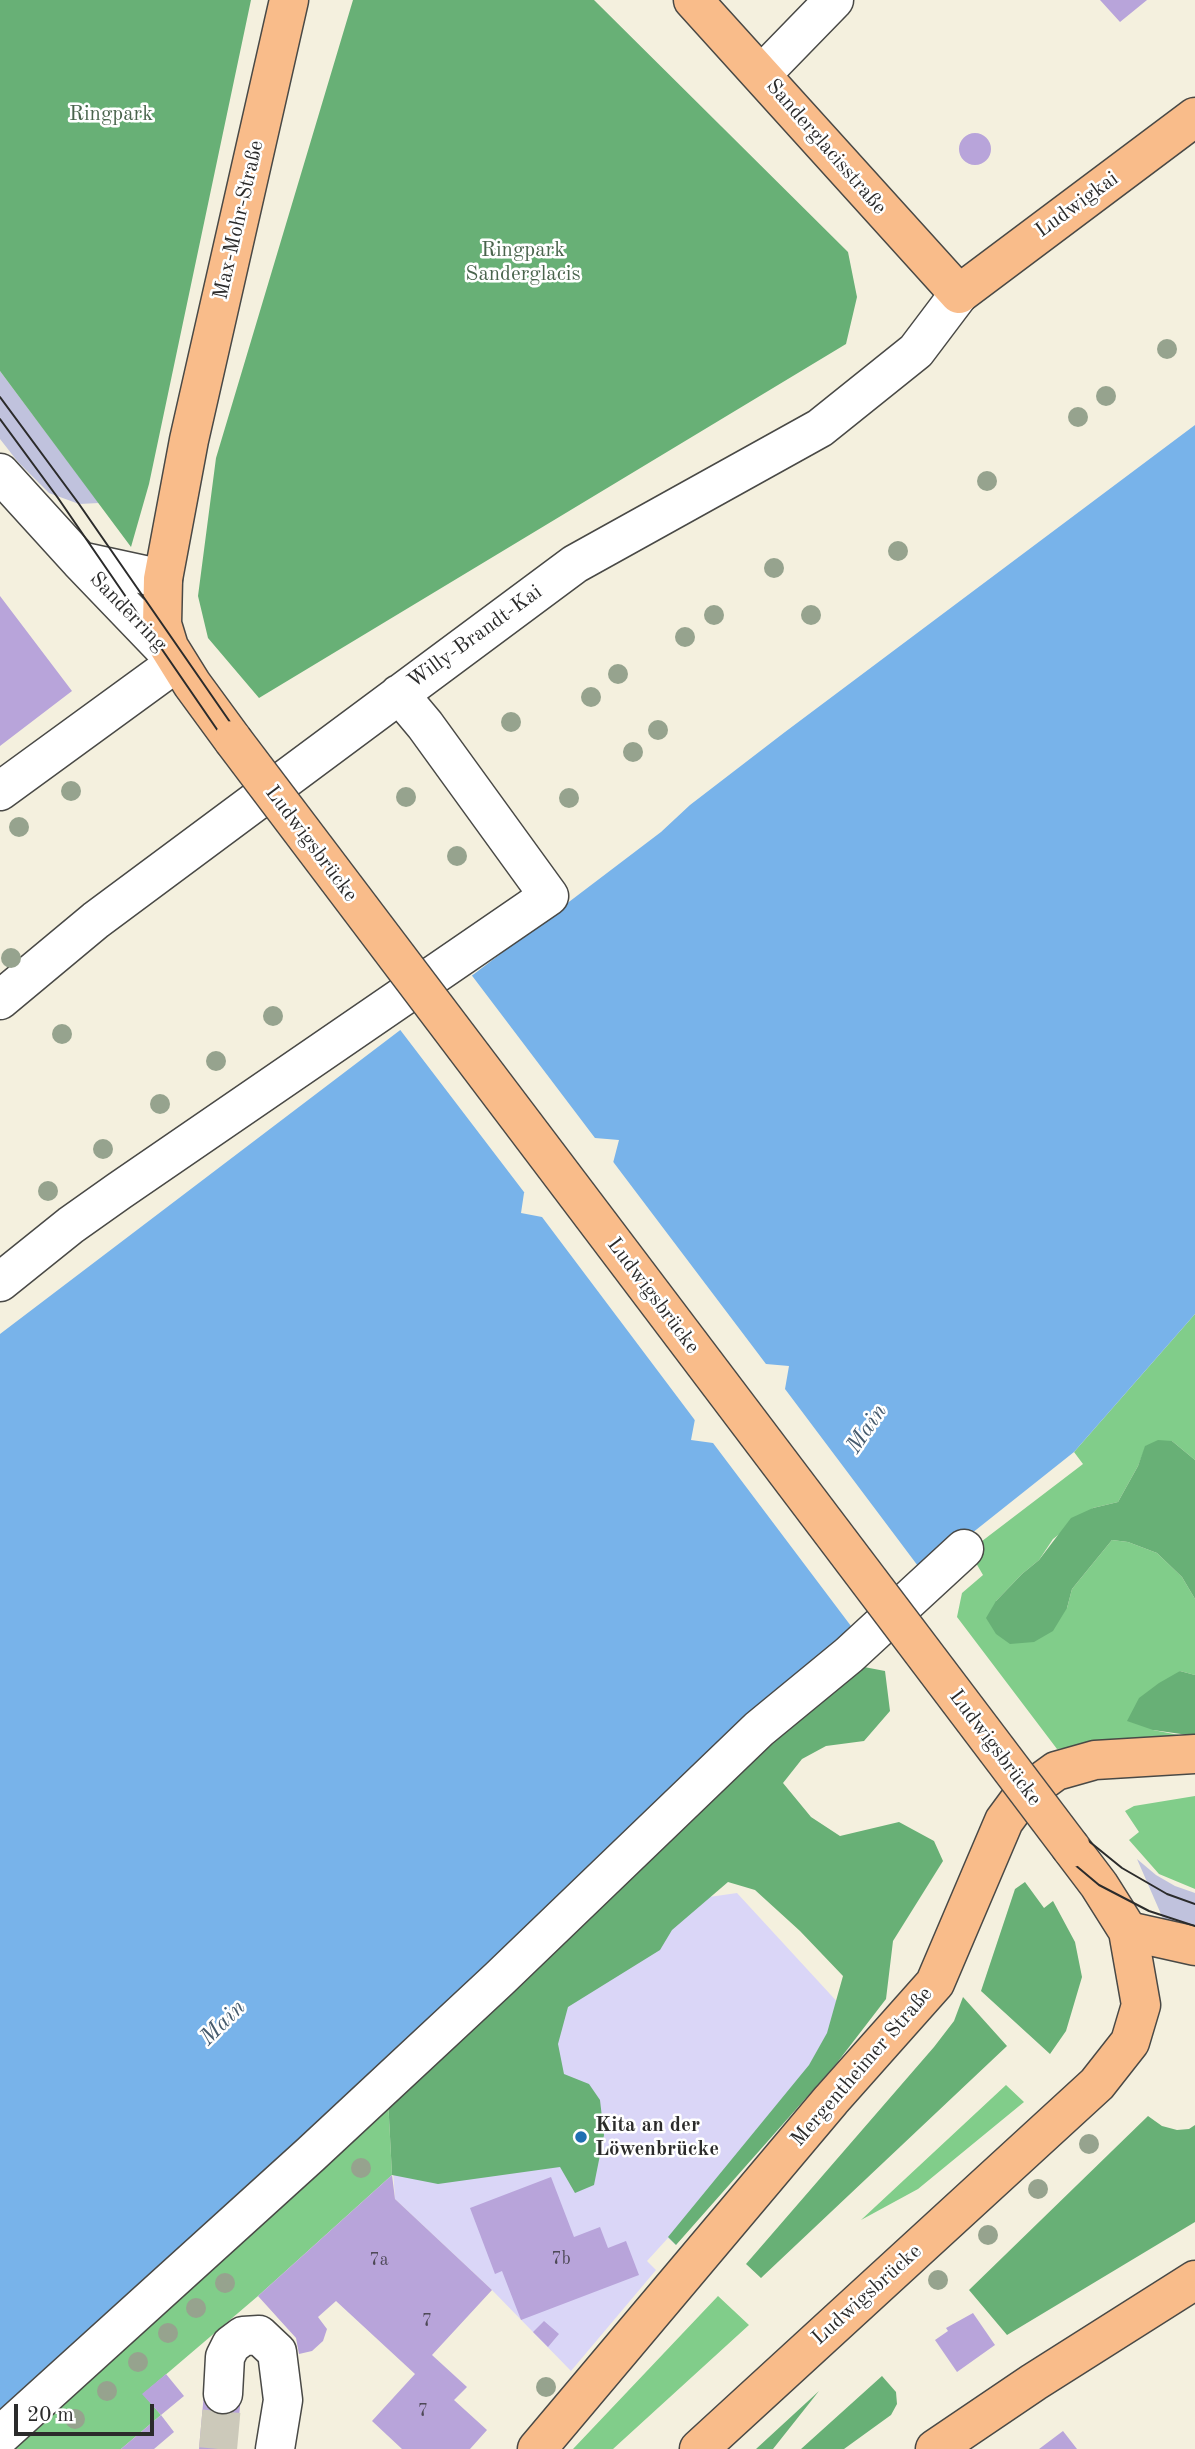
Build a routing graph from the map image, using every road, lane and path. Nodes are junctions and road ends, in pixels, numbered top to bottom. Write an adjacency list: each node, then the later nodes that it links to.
1 (289, 0): 9 (main road, Max-Mohr-Straße)
2 (693, 0): 4 (main road, Sanderglacisstraße)
3 (834, 0): 4 (street)
4 (762, 74): 6 (main road, Sanderglacisstraße)
5 (1195, 117): 6 (main road, Ludwigkai)
6 (959, 294): 11 (street, Willy-Brandt-Kai)
7 (0, 473): 8 (street, Sanderring)
8 (80, 561): 9 (street, Sanderring); 10 (street, Sanderring)
9 (163, 579): 10 (main road, Ludwigsbrücke)
10 (177, 662): 12 (street); 17 (main road, Ludwigsbrücke, bridge)
11 (398, 694): 13 (street, Willy-Brandt-Kai); 14 (street)
12 (0, 790)
13 (0, 1000)
14 (0, 1282)
15 (964, 1549): 21 (street)
16 (1195, 1754): 23 (main road, Mergentheimer Straße)
17 (1128, 1931): 18 (main road); 24 (main road, Ludwigsbrücke)
18 (1195, 1946)
19 (1195, 2280): 25 (main road)
20 (223, 2394): 22 (street)
21 (0, 2436)
22 (275, 2449)
23 (537, 2449)
24 (699, 2449)
25 (935, 2449)

